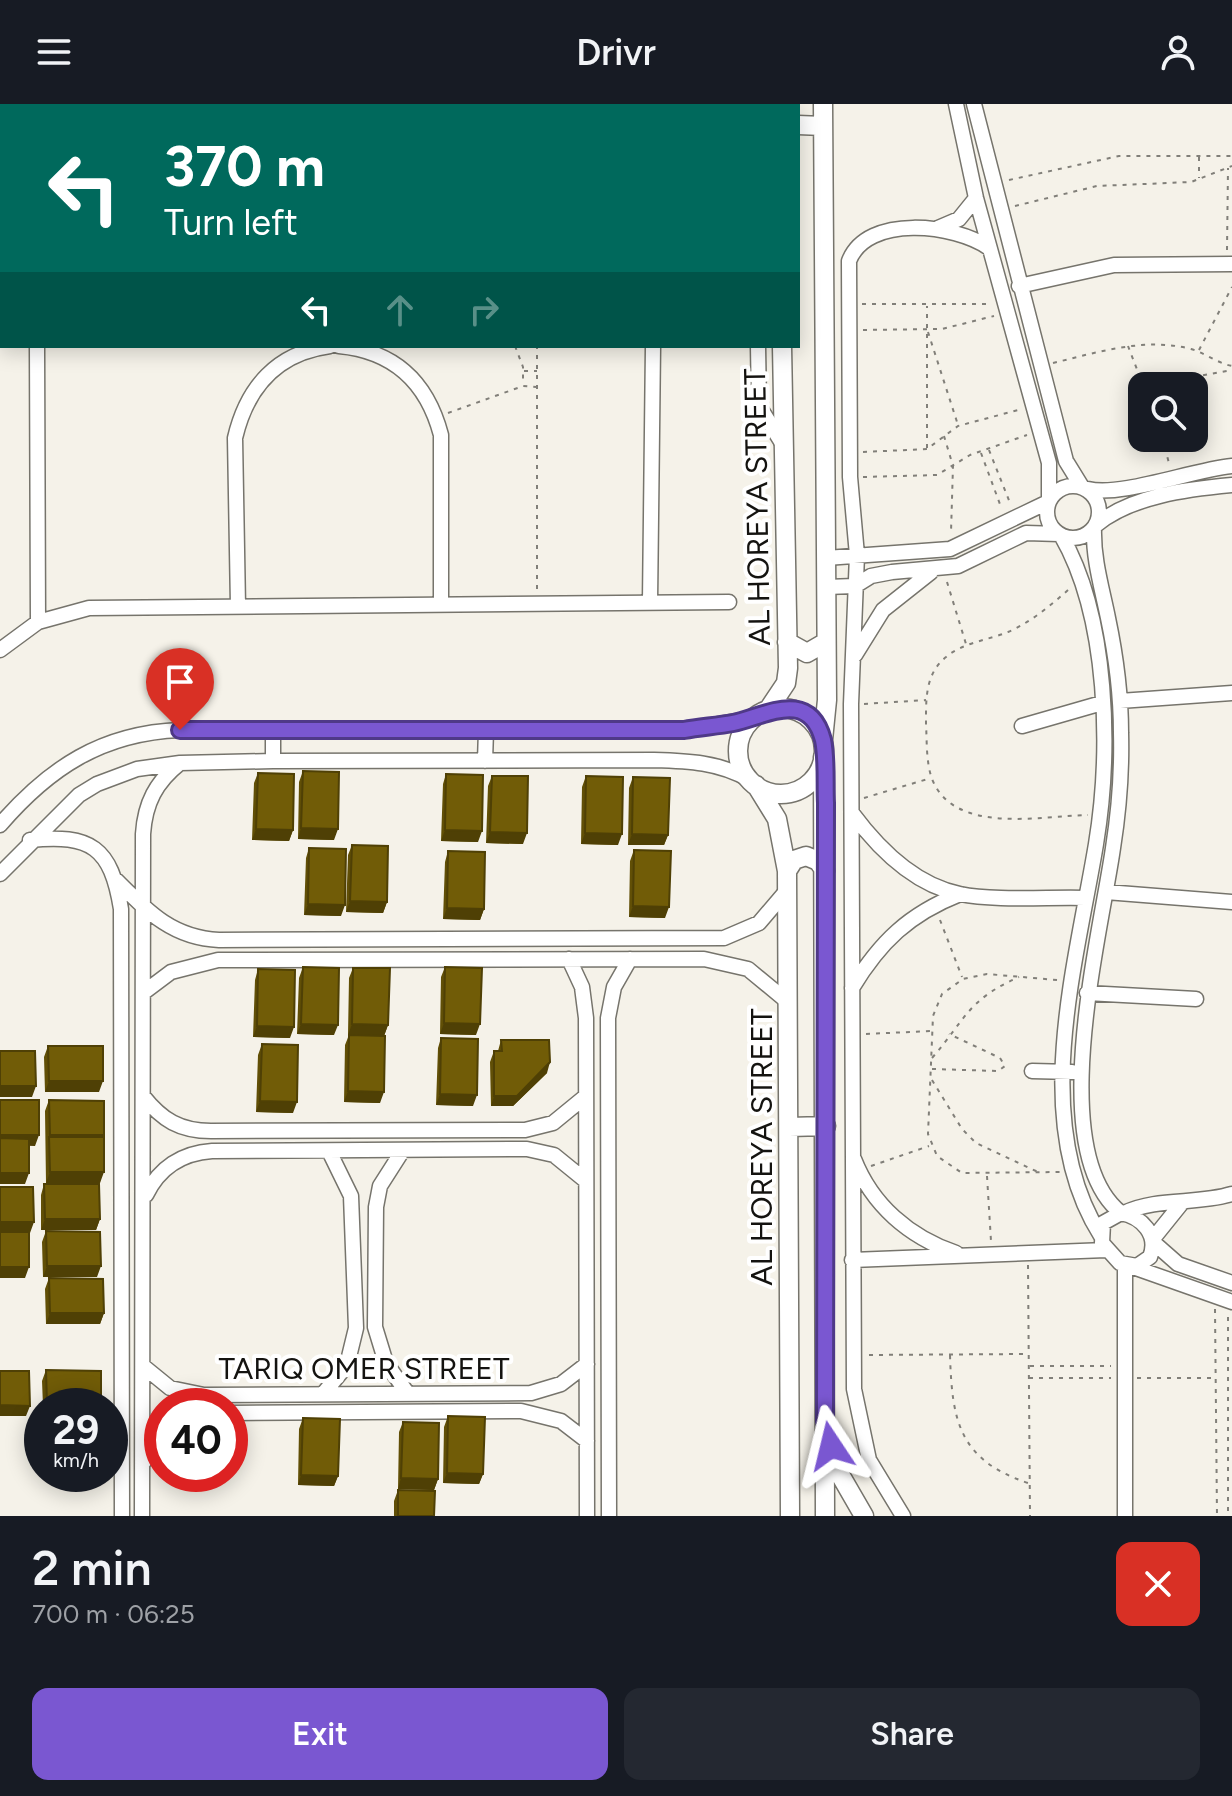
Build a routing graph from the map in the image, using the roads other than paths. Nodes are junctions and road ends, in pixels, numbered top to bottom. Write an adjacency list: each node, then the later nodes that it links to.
1 (823, 104): 5 (street)
2 (956, 104): 6 (street)
3 (974, 104): 10 (street)
4 (800, 125): 5 (street)
5 (823, 126): 25 (street)
6 (976, 198): 7 (street); 8 (street)
7 (933, 229): 8 (street); 24 (street)
8 (989, 248): 21 (street)
9 (1229, 264): 10 (street)
10 (1019, 286): 20 (street)
11 (37, 348): 33 (street)
12 (323, 348): 32 (street)
13 (362, 348): 31 (street)
14 (653, 348): 29 (street)
15 (782, 348): 17 (street, AL HOREYA STREET)
16 (756, 349): 17 (street)
17 (782, 443): 34 (street, AL HOREYA STREET)
18 (1232, 466): 20 (street)
19 (1232, 485): 22 (street)
20 (1084, 488): 21 (street); 22 (street)
21 (1048, 501): 23 (street); 24 (street)
22 (1094, 527): 23 (street); 39 (street)
23 (1060, 535): 26 (street); 40 (street)
24 (857, 555): 25 (street); 27 (street)
25 (826, 558): 28 (street)
26 (938, 570): 27 (street); 37 (street)
27 (855, 586): 28 (street); 37 (street)
28 (826, 587): 35 (street)
29 (650, 602): 30 (street); 31 (street)
30 (729, 602)
31 (441, 604): 32 (street)
32 (238, 606): 33 (street)
33 (38, 622): 36 (street)
34 (787, 642): 35 (street); 41 (street, AL HOREYA STREET)
35 (826, 642): 46 (street)
36 (0, 650)
37 (852, 663): 52 (street)
38 (1232, 693): 39 (street)
39 (1120, 696): 40 (street); 59 (street)
40 (1102, 698): 42 (street); 61 (street)
41 (761, 714): 45 (street); 46 (street); 51 (street)
42 (1022, 726)
43 (273, 730): 44 (street); 48 (street); 53 (street)
44 (486, 730): 45 (street); 49 (street)
45 (654, 730): 47 (street)
46 (823, 749): 51 (street); 56 (street)
47 (654, 760): 49 (street); 51 (street)
48 (273, 761): 49 (street); 50 (street)
49 (485, 761)
50 (180, 763): 54 (street); 63 (street)
51 (753, 782): 58 (street, AL HOREYA STREET)
52 (851, 807): 60 (street); 72 (street)
53 (0, 825)
54 (30, 840): 55 (street); 57 (street)
55 (2, 869)
56 (825, 871): 58 (street); 84 (street)
57 (116, 880): 63 (street); 102 (street)
58 (788, 880): 64 (street); 76 (street, AL HOREYA STREET)
59 (1106, 892): 62 (street); 74 (street)
60 (960, 894): 61 (street); 72 (street)
61 (1085, 898): 80 (street)
62 (1232, 902)
63 (143, 907): 65 (street); 73 (street)
64 (704, 938): 66 (street); 70 (street)
65 (205, 939): 66 (street); 71 (street)
66 (492, 939): 67 (street)
67 (493, 959): 68 (street); 71 (street)
68 (569, 959): 69 (street); 77 (street)
69 (630, 959): 70 (street); 78 (street)
70 (704, 959): 76 (street)
71 (205, 961): 73 (street)
72 (850, 990): 92 (street)
73 (143, 993): 82 (street)
74 (1087, 993): 75 (street); 81 (street)
75 (1196, 999)
76 (788, 1002): 85 (street, AL HOREYA STREET)
77 (586, 1018): 78 (street); 83 (street)
78 (608, 1018): 108 (street)
79 (1032, 1071): 80 (street)
80 (1065, 1072): 81 (street); 101 (street)
81 (1083, 1072): 97 (street)
82 (143, 1096): 87 (street); 95 (street)
83 (586, 1096): 86 (street); 93 (street)
84 (826, 1126): 85 (street); 122 (street)
85 (789, 1127): 128 (street, AL HOREYA STREET)
86 (513, 1130): 87 (street); 88 (street)
87 (211, 1131): 90 (street)
88 (514, 1149): 89 (street); 93 (street)
89 (403, 1150): 91 (street); 98 (street)
90 (212, 1151): 91 (street); 95 (street)
91 (329, 1151): 99 (street)
92 (851, 1152): 104 (street); 105 (street)
93 (586, 1181): 107 (street)
94 (1232, 1194): 96 (street)
95 (144, 1199): 103 (street)
96 (1181, 1204): 97 (street); 100 (street)
97 (1122, 1213): 100 (street); 101 (street)
98 (374, 1227): 99 (street); 111 (street)
99 (354, 1228): 112 (street)
100 (1153, 1241): 106 (street); 109 (street)
101 (1103, 1243): 104 (street); 106 (street)
102 (122, 1254): 103 (street); 125 (street)
103 (144, 1254): 114 (street)
104 (964, 1255): 105 (street)
105 (852, 1260): 131 (street)
106 (1127, 1266): 110 (street); 132 (street)
107 (587, 1281): 108 (street); 113 (street)
108 (609, 1281): 127 (street)
109 (1232, 1283)
110 (1225, 1300)
111 (375, 1327): 112 (street); 117 (street)
112 (356, 1328): 116 (street)
113 (587, 1364): 118 (street, TARIQ OMER STREET); 123 (street)
114 (143, 1366): 115 (street, TARIQ OMER STREET); 124 (street)
115 (170, 1388)
116 (323, 1394): 117 (street, TARIQ OMER STREET); 119 (street, TARIQ OMER STREET)
117 (408, 1394): 118 (street, TARIQ OMER STREET)
118 (521, 1394): 120 (street)
119 (248, 1398)
120 (521, 1411): 121 (street, TARIQ OMER STREET); 123 (street, TARIQ OMER STREET)
121 (248, 1413)
122 (825, 1421): 129 (street); 130 (street)
123 (587, 1441): 126 (street)
124 (143, 1463): 125 (street)
125 (132, 1514)
126 (587, 1516)
127 (609, 1516)
128 (790, 1516)
129 (825, 1516)
130 (864, 1516)
131 (903, 1516)
132 (1125, 1516)

